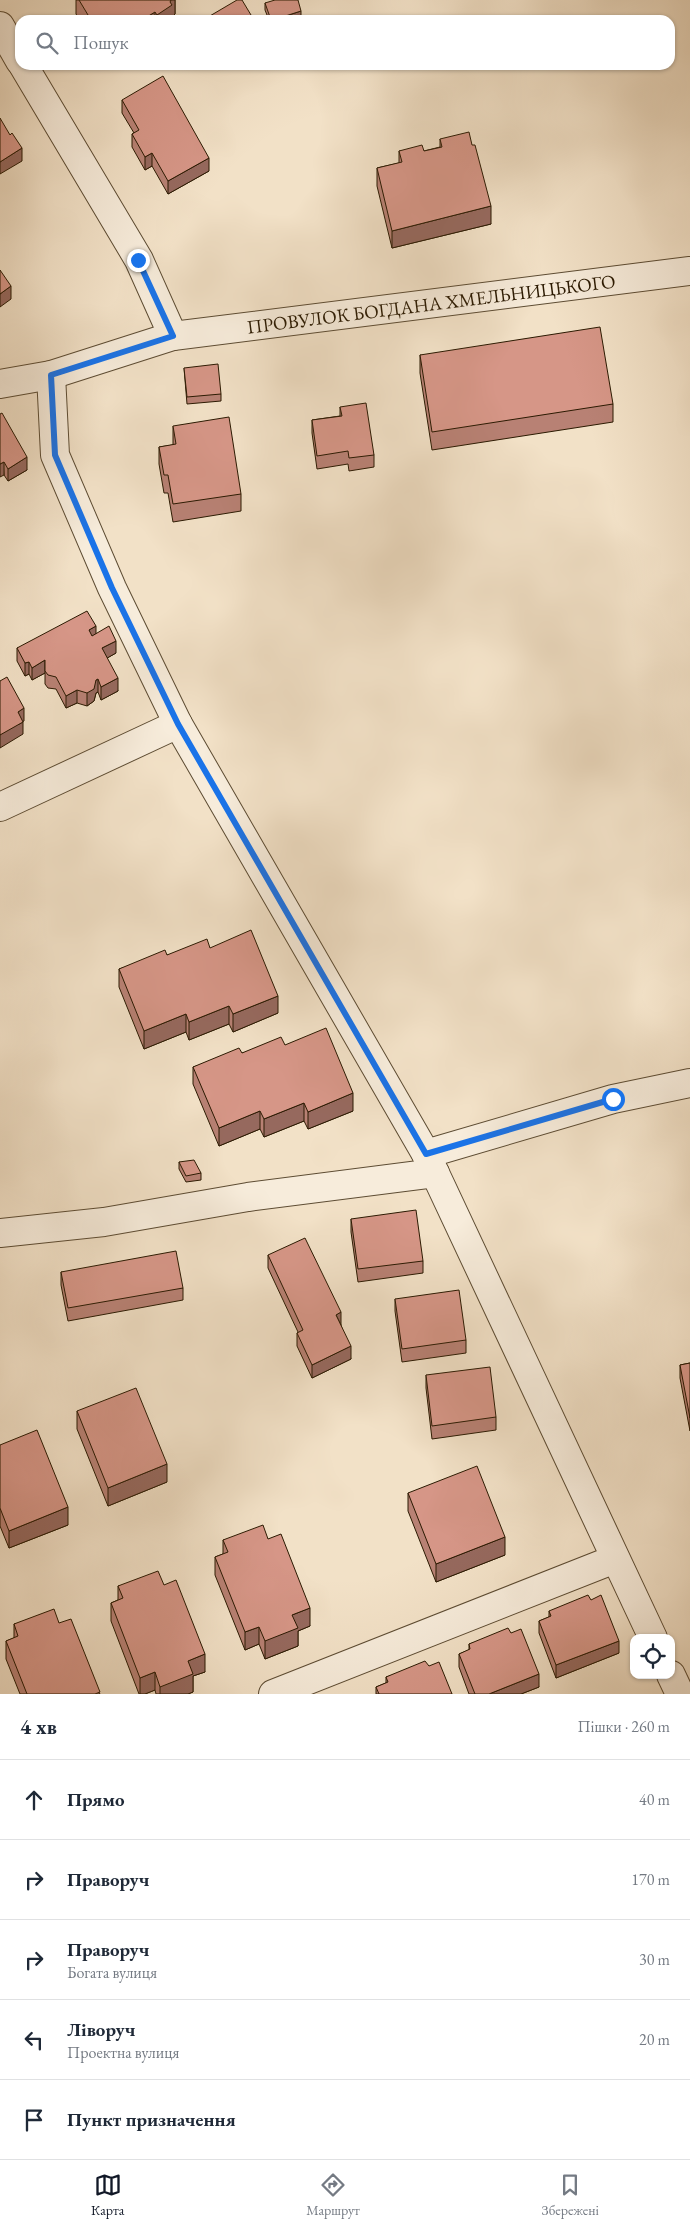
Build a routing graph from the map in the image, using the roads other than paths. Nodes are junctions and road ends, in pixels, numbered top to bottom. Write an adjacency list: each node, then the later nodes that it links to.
1 (0, 26): 2 (street)
2 (15, 52)
3 (26, 70): 5 (street)
4 (690, 271): 5 (street, ПРОВУЛОК БОГДАНА ХМЕЛЬНИЦЬКОГО)
5 (173, 336): 6 (street, ПРОВУЛОК БОГДАНА ХМЕЛЬНИЦЬКОГО)
6 (51, 375): 7 (street, ПРОВУЛОК БОГДАНА ХМЕЛЬНИЦЬКОГО); 8 (street)
7 (0, 384)
8 (178, 724): 9 (street); 11 (street)
9 (0, 807)
10 (690, 1083): 11 (street)
11 (431, 1163): 12 (street); 13 (street)
12 (0, 1234)
13 (615, 1558): 14 (street); 16 (street)
14 (651, 1634)
15 (673, 1679): 17 (street)
16 (273, 1694)
17 (680, 1694)

